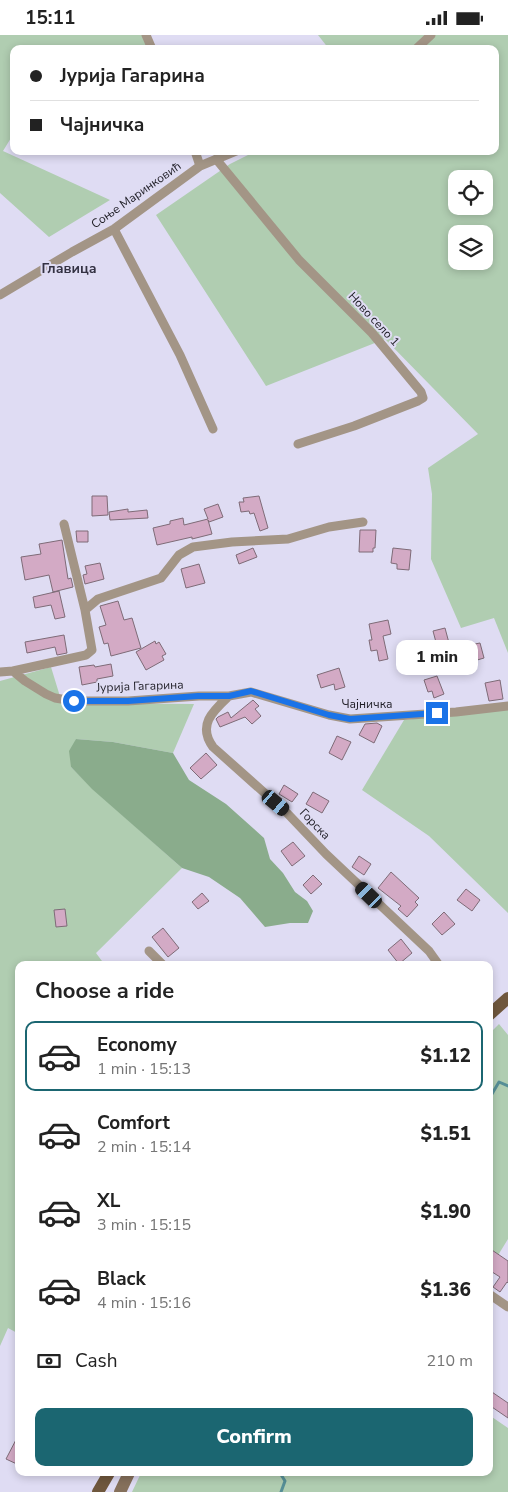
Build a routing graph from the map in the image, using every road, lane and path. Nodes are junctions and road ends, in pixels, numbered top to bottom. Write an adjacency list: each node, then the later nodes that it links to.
1 (431, 35): 2 (street)
2 (420, 45)
3 (196, 155): 6 (street)
4 (226, 155): 5 (street, Соње Маринковић)
5 (216, 159): 6 (street, Соње Маринковић); 10 (street, Ново село 1)
6 (200, 166): 7 (street, Соње Маринковић)
7 (114, 229): 8 (street, Соње Маринковић); 9 (street)
8 (0, 295)
9 (213, 429)
10 (298, 444)
11 (363, 522): 13 (street)
12 (64, 524): 13 (street)
13 (85, 610): 14 (street)
14 (13, 671): 15 (street); 16 (street, Јурија Гагарина)
15 (0, 672)
16 (229, 696): 17 (street, Чајничка); 20 (street, Горска)
17 (508, 706)
18 (149, 951): 19 (street)
19 (159, 961)
20 (436, 961)
21 (508, 998): 22 (main road)
22 (493, 1011)
23 (493, 1297): 24 (street)
24 (508, 1307)
25 (107, 1476): 27 (main road)
26 (128, 1476): 28 (main road)
27 (98, 1492)
28 (120, 1492)

